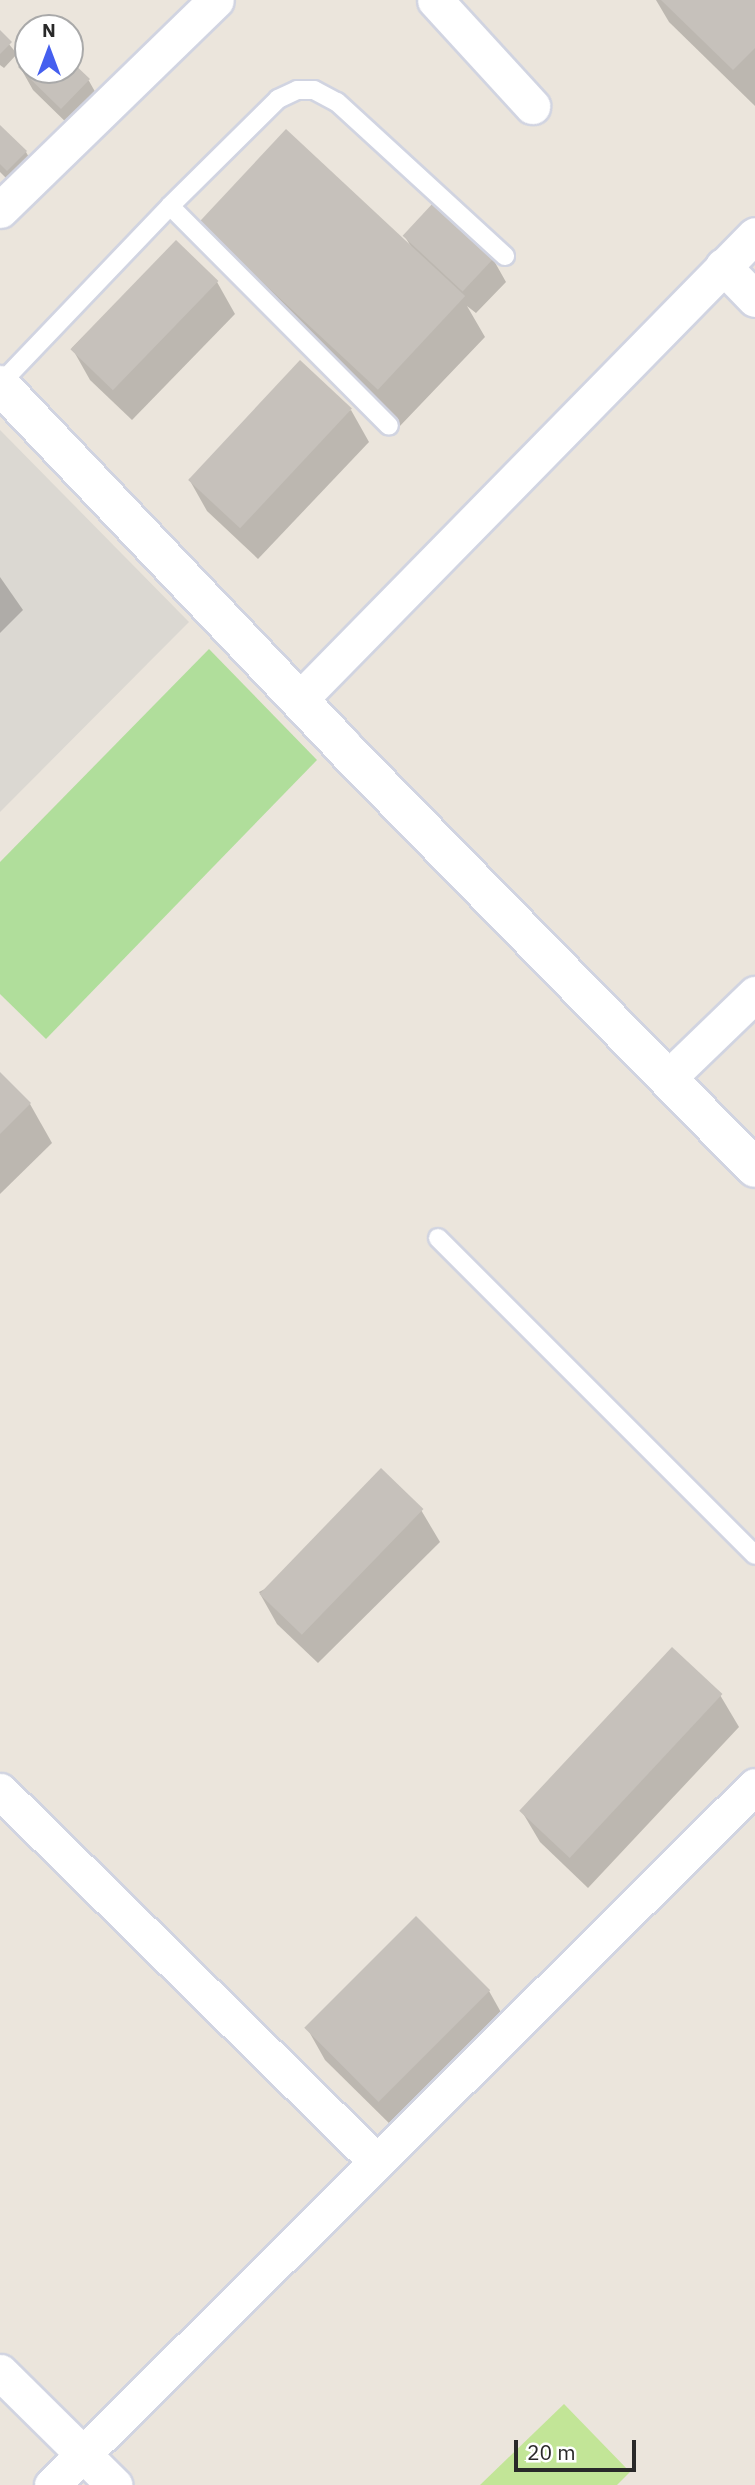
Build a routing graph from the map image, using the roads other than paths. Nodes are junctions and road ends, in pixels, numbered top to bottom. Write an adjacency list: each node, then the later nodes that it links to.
1 (216, 0): 5 (street)
2 (435, 0): 3 (street)
3 (532, 106)
4 (170, 206): 7 (lane); 10 (lane); 11 (lane)
5 (0, 210)
6 (755, 235): 8 (street)
7 (505, 256)
8 (723, 266): 9 (street); 12 (street)
9 (755, 299)
10 (0, 385): 12 (main road)
11 (389, 426)
12 (301, 698): 14 (main road)
13 (755, 994): 14 (street)
14 (668, 1078): 15 (main road)
15 (755, 1168)
16 (438, 1238): 17 (lane)
17 (755, 1555)
18 (755, 1786): 20 (street)
19 (0, 1791): 20 (street)
20 (376, 2161): 22 (street)
21 (0, 2372): 22 (street)
22 (84, 2451): 23 (street); 24 (street)
23 (52, 2485)
24 (114, 2485)

